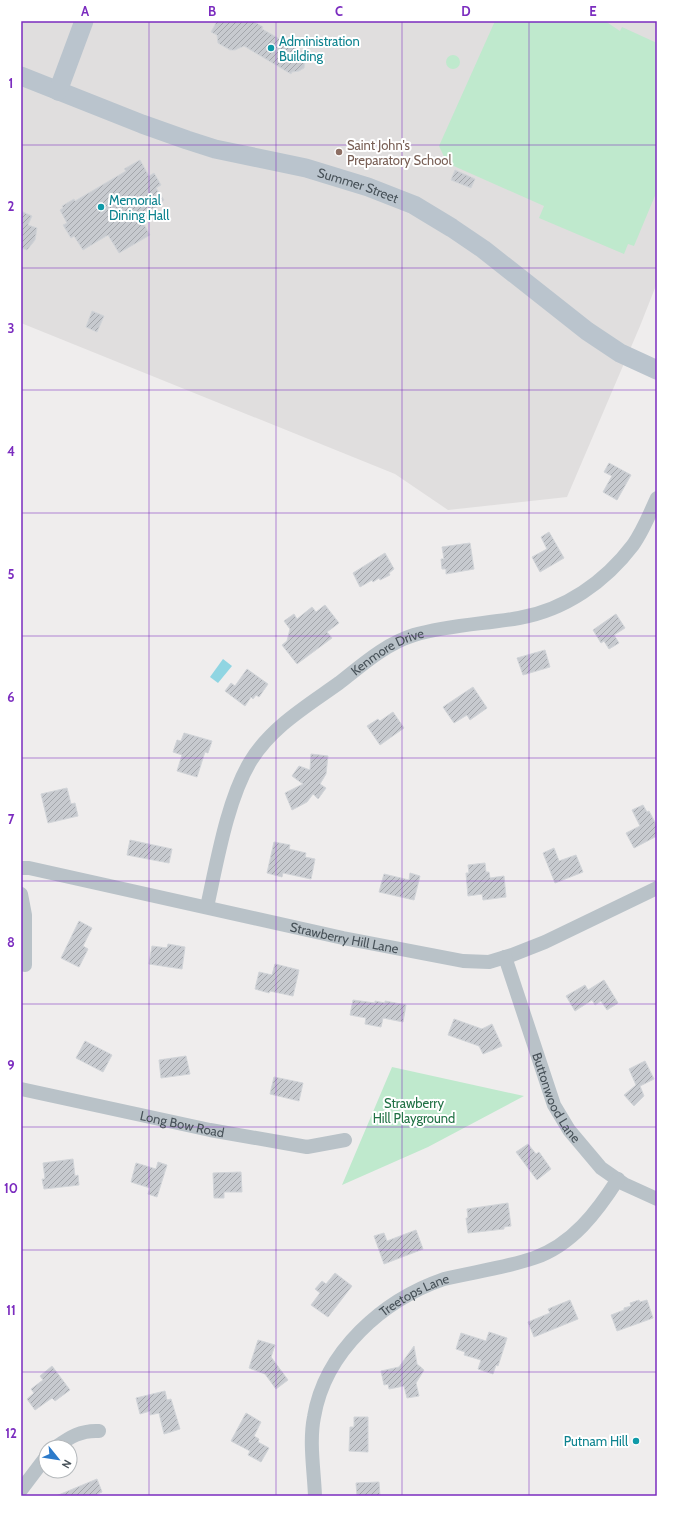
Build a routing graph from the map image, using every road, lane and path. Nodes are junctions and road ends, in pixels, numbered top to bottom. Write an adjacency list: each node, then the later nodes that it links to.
1 (84, 21): 3 (street)
2 (21, 76): 3 (street, Summer Street)
3 (58, 91): 4 (street, Summer Street)
4 (657, 370)
5 (657, 498): 9 (street, Kenmore Drive)
6 (21, 868): 9 (street, Strawberry Hill Lane)
7 (657, 888): 10 (street, Strawberry Hill Lane)
8 (21, 894): 11 (street)
9 (207, 907): 10 (street, Strawberry Hill Lane)
10 (506, 957): 14 (street, Buttonwood Lane)
11 (25, 965)
12 (21, 1090): 13 (street, Long Bow Road)
13 (345, 1140)
14 (618, 1179): 15 (street, Buttonwood Lane); 20 (street, Treetops Lane)
15 (657, 1199)
16 (99, 1431): 17 (street)
17 (68, 1439)
18 (38, 1468): 19 (street)
19 (21, 1490)
20 (315, 1496)

